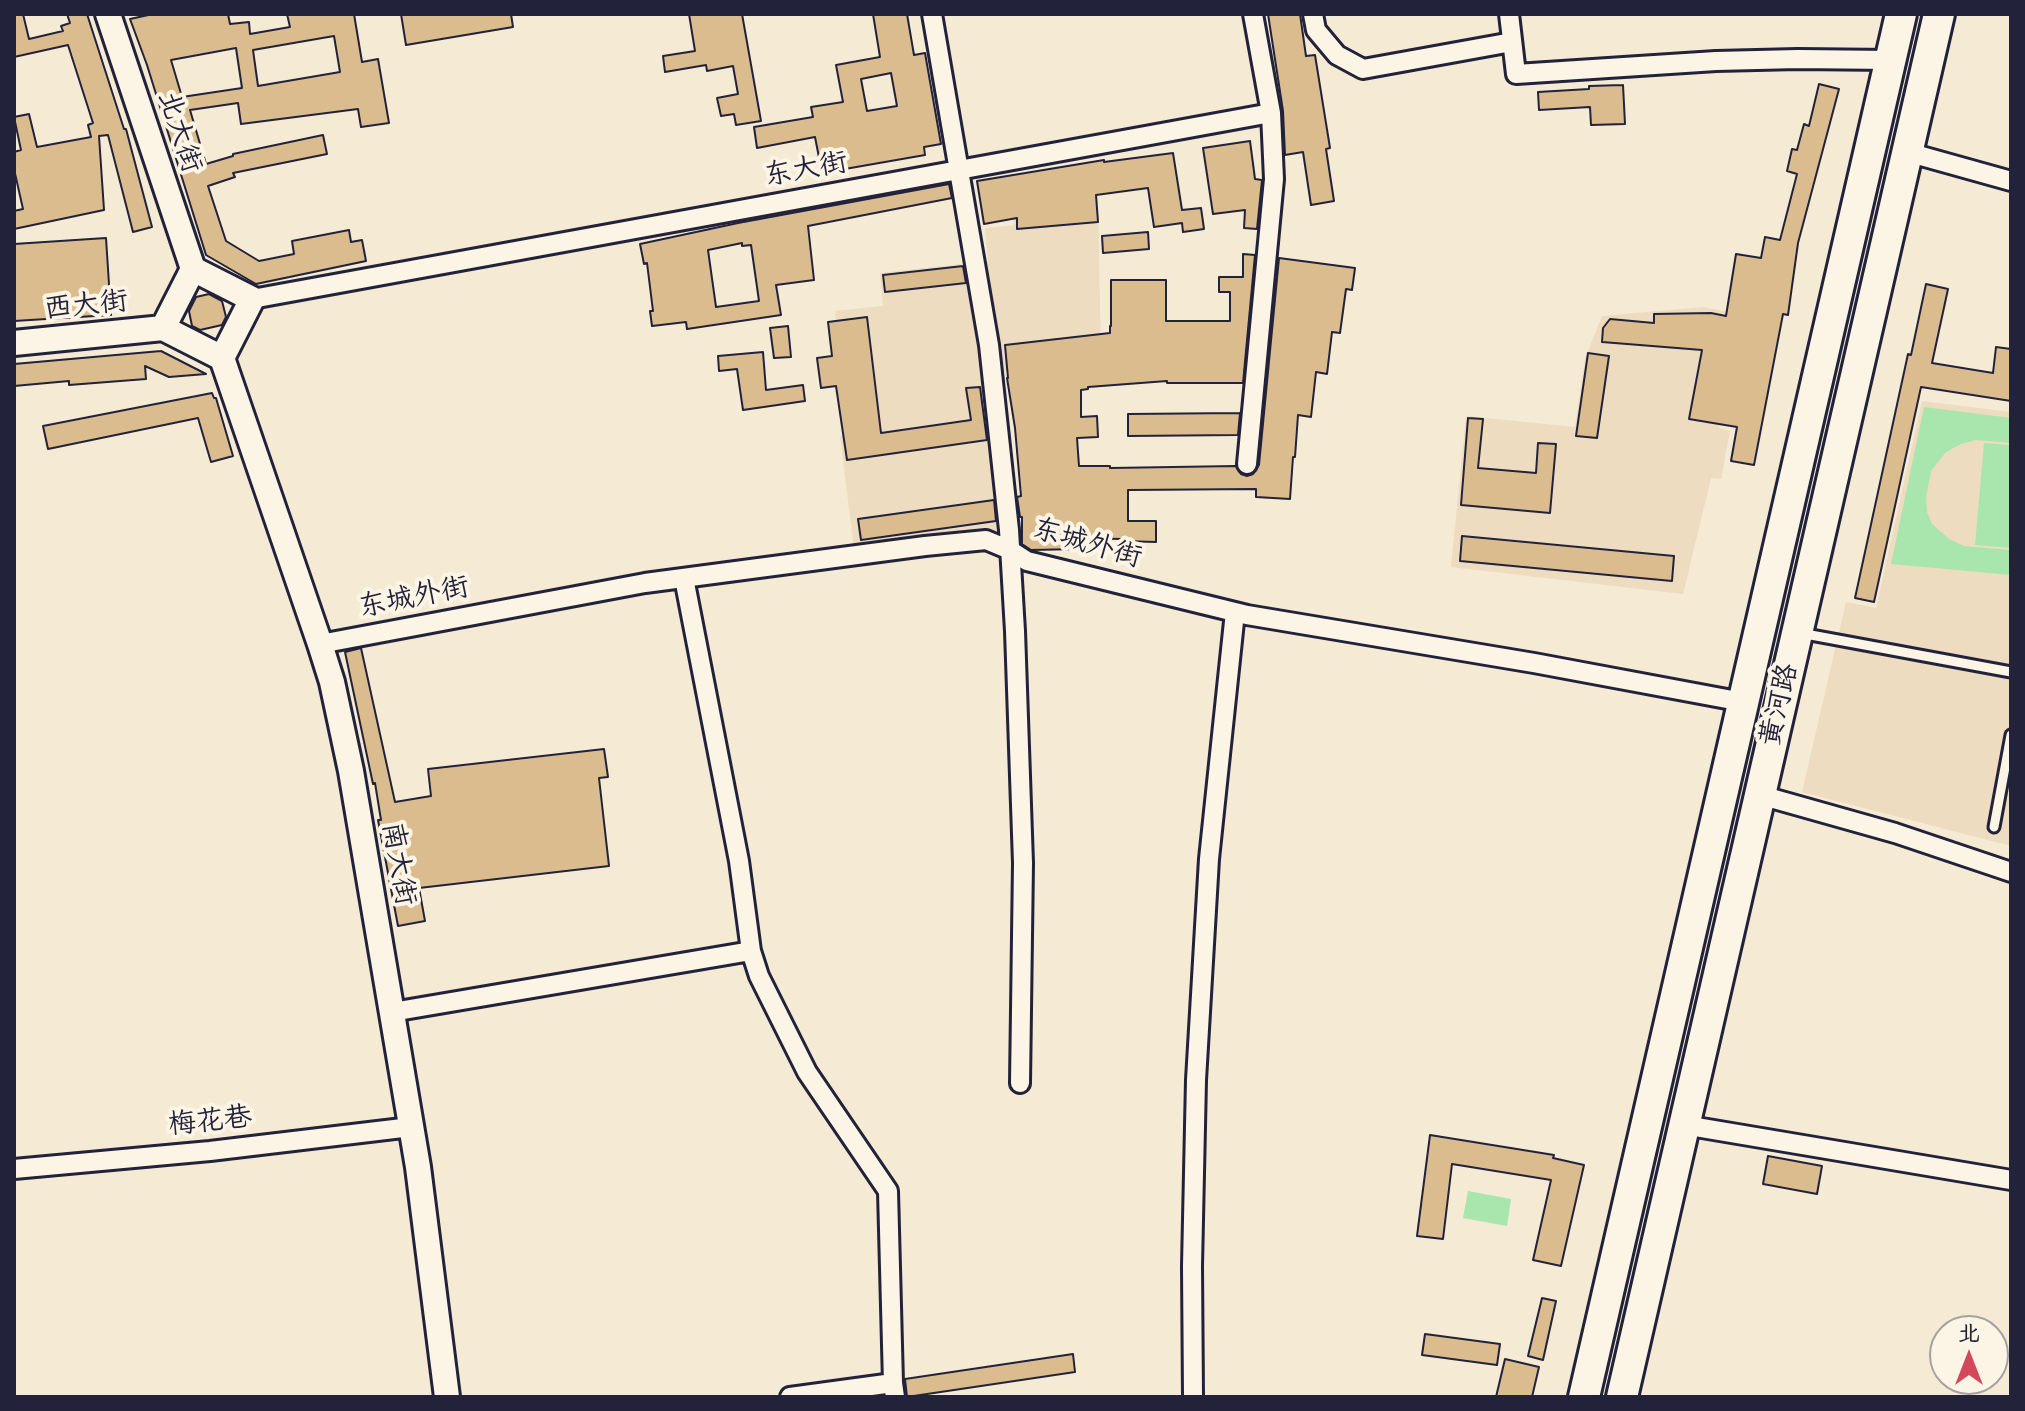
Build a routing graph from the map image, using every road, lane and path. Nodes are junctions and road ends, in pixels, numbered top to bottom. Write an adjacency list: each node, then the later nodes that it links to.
1 (108, 14): 14 (street, 北大街)
2 (932, 14): 12 (street)
3 (1253, 14): 10 (street)
4 (1313, 14): 8 (street)
5 (1509, 14): 8 (street)
6 (1901, 14): 9 (main road, 黄河路)
7 (1939, 14): 11 (main road, 黄河路)
8 (1512, 42): 9 (street)
9 (1890, 60): 26 (main road, 黄河路)
10 (1271, 113): 12 (street, 东大街); 19 (street)
11 (1907, 152): 13 (street); 23 (main road, 黄河路)
12 (959, 170): 15 (street, 东大街); 20 (street)
13 (2011, 181)
14 (193, 269): 15 (street); 16 (street)
15 (252, 299): 18 (street)
16 (163, 328): 17 (street, 西大街); 18 (street)
17 (14, 343)
18 (222, 358): 24 (street, 南大街)
19 (1247, 464)
20 (1010, 550): 21 (street, 东城外街); 22 (street, 东城外街); 33 (street)
21 (684, 578): 24 (street, 东城外街); 31 (street)
22 (1235, 612): 26 (street, 东城外街); 41 (street)
23 (1797, 632): 25 (lane); 28 (main road, 黄河路)
24 (320, 644): 32 (street, 南大街)
25 (2011, 672)
26 (1743, 702): 42 (main road, 黄河路)
27 (2011, 735): 29 (lane)
28 (1760, 795): 30 (street); 34 (main road, 黄河路)
29 (1994, 827)
30 (2011, 872)
31 (751, 951): 32 (street); 38 (street)
32 (392, 1012): 35 (street, 南大街)
33 (1020, 1083)
34 (1684, 1125): 37 (street); 43 (main road, 黄河路)
35 (411, 1127): 36 (street, 梅花巷); 39 (street, 南大街)
36 (14, 1169)
37 (2011, 1180)
38 (894, 1390): 40 (street)
39 (447, 1397)
40 (790, 1397)
41 (1193, 1397)
42 (1584, 1397)
43 (1622, 1397)

